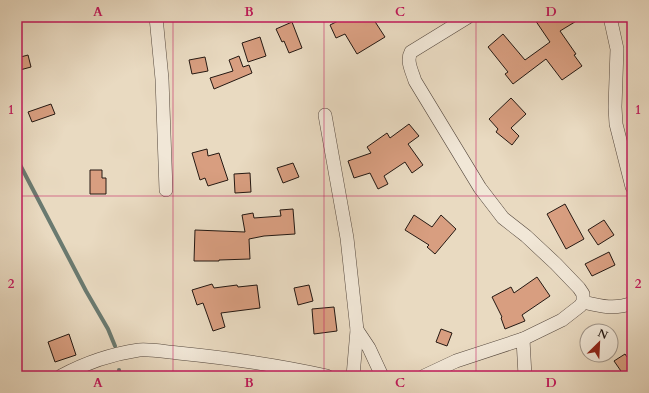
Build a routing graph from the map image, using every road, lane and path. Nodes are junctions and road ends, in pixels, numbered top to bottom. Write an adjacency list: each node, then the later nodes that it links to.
1 (156, 17): 6 (street)
2 (468, 17): 7 (street)
3 (610, 17): 5 (street)
4 (326, 115): 9 (street)
5 (632, 187)
6 (166, 190)
7 (583, 302): 8 (street); 10 (street)
8 (632, 303)
9 (357, 330): 14 (street); 15 (street)
10 (523, 339): 16 (street); 17 (street)
11 (292, 372): 12 (street); 13 (street)
12 (60, 376)
13 (326, 376)
14 (353, 376)
15 (382, 376)
16 (424, 376)
17 (525, 376)

